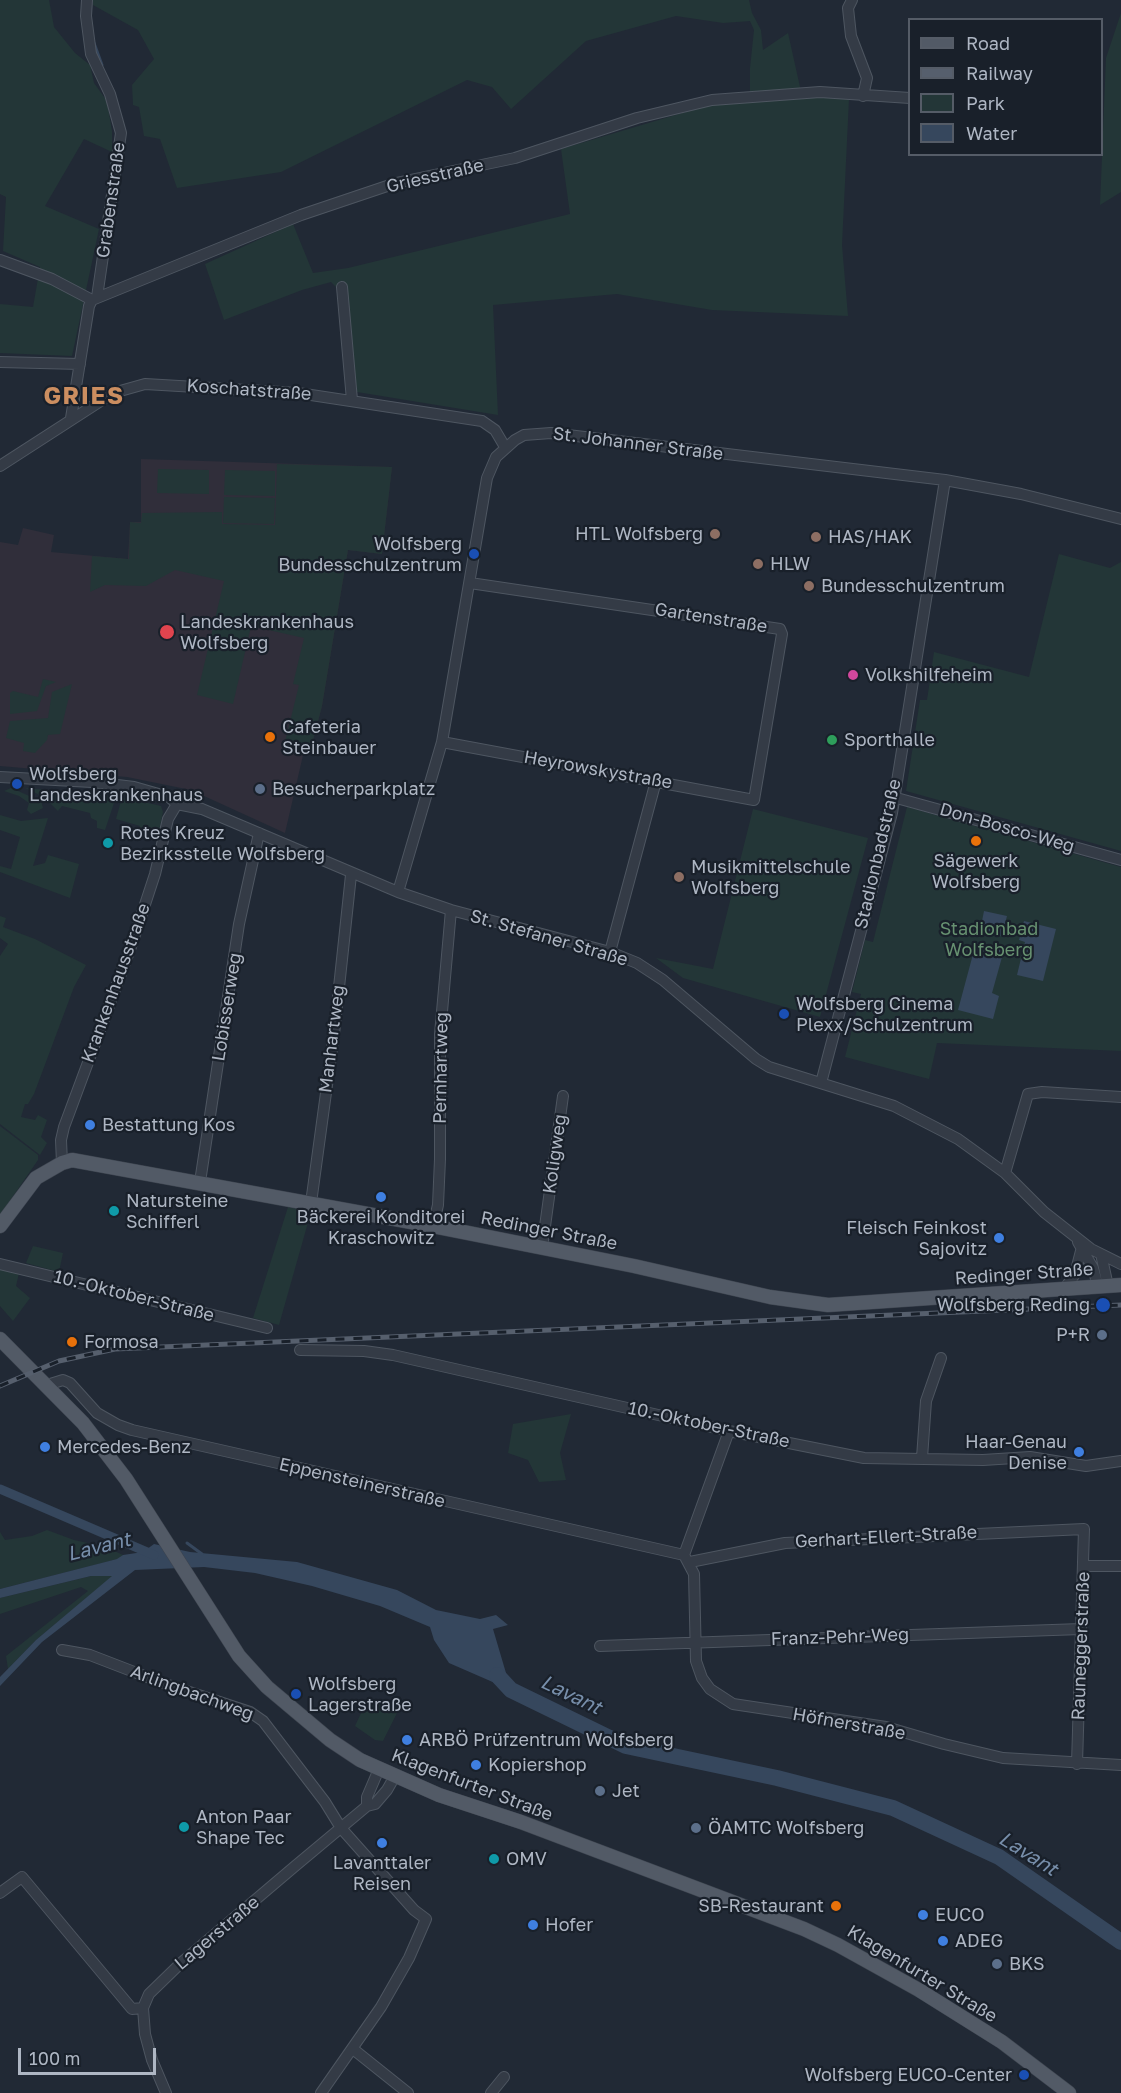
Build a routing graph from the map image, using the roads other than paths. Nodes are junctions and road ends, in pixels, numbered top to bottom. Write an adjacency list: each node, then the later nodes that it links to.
1 (87, 0): 7 (street, Grabenstraße)
2 (852, 0): 3 (street)
3 (863, 96): 4 (street, Griesstraße); 7 (street, Griesstraße)
4 (908, 98)
5 (0, 260): 7 (street)
6 (342, 287): 10 (street)
7 (94, 299): 9 (street)
8 (0, 362): 9 (street)
9 (80, 364): 11 (street)
10 (352, 400): 11 (street, Koschatstraße); 12 (street, Koschatstraße)
11 (71, 418): 13 (street, Koschatstraße)
12 (505, 447): 14 (street, St. Johanner Straße); 16 (street)
13 (0, 466)
14 (945, 480): 15 (street, St. Johanner Straße); 20 (street, Stadionbadstraße)
15 (1121, 519)
16 (470, 583): 17 (street); 21 (street, Gartenstraße)
17 (442, 742): 19 (street, Heyrowskystraße); 26 (street)
18 (0, 777): 22 (street, St. Stefaner Straße)
19 (656, 781): 21 (street, Heyrowskystraße); 28 (street)
20 (893, 797): 24 (street, Don-Bosco-Weg); 29 (street, Stadionbadstraße)
21 (754, 800)
22 (177, 804): 23 (street, St. Stefaner Straße); 32 (street, Krankenhausstraße)
23 (259, 833): 25 (street, St. Stefaner Straße); 34 (street, Lobisserweg)
24 (1121, 860)
25 (351, 875): 26 (street, St. Stefaner Straße); 35 (street, Manhartweg)
26 (398, 892): 27 (street, St. Stefaner Straße)
27 (451, 910): 28 (street, St. Stefaner Straße); 37 (street, Pernhartweg)
28 (610, 952): 29 (street, St. Stefaner Straße)
29 (821, 1083): 33 (street, St. Stefaner Straße)
30 (563, 1096): 40 (street, Koligweg)
31 (1121, 1096): 33 (street)
32 (62, 1163): 34 (main road, Redinger Straße); 36 (main road, Redinger Straße)
33 (1005, 1173): 38 (street, St. Stefaner Straße)
34 (200, 1182): 35 (main road, Redinger Straße)
35 (311, 1203): 37 (main road, Redinger Straße)
36 (0, 1226)
37 (434, 1226): 40 (main road, Redinger Straße)
38 (1073, 1234): 39 (street, St. Stefaner Straße); 41 (street, St. Stefaner Straße)
39 (1082, 1247): 44 (street, St. Stefaner Straße); 45 (street)
40 (542, 1248): 45 (main road, Redinger Straße)
41 (1101, 1254): 43 (street, St. Stefaner Straße); 44 (street)
42 (0, 1263): 46 (street, 10.-Oktober-Straße)
43 (1121, 1264)
44 (1109, 1286): 45 (main road, Redinger Straße)
45 (1065, 1288)
46 (267, 1328)
47 (0, 1339): 50 (main road, Klagenfurter Straße)
48 (300, 1350): 51 (street, 10.-Oktober-Straße)
49 (941, 1358): 52 (street)
50 (47, 1385): 55 (street, Eppensteinerstraße); 64 (main road, Klagenfurter Straße)
51 (729, 1431): 52 (street, 10.-Oktober-Straße); 55 (street)
52 (922, 1458): 53 (street, 10.-Oktober-Straße)
53 (1121, 1461)
54 (1084, 1529): 55 (street, Gerhart-Ellert-Straße); 56 (street, Rauneggerstraße)
55 (687, 1559): 59 (street, Höfnerstraße)
56 (1084, 1566): 57 (street); 58 (street, Rauneggerstraße)
57 (1121, 1566)
58 (1081, 1629): 59 (street, Franz-Pehr-Weg); 62 (street, Rauneggerstraße)
59 (697, 1644): 60 (street, Franz-Pehr-Weg); 62 (street, Höfnerstraße)
60 (600, 1646)
61 (62, 1650): 67 (street, Arlingbachweg)
62 (1077, 1764): 63 (street, Höfnerstraße)
63 (1121, 1765)
64 (379, 1769): 65 (main road, Klagenfurter Straße); 66 (street)
65 (395, 1776): 66 (street, Lagerstraße); 76 (main road, Klagenfurter Straße)
66 (367, 1806): 67 (street, Lagerstraße)
67 (341, 1828): 69 (street, Lagerstraße); 70 (street, Arlingbachweg)
68 (0, 1893): 69 (street)
69 (143, 2008): 73 (street)
70 (353, 2049): 72 (street); 74 (street)
71 (504, 2077): 75 (street)
72 (406, 2092)
73 (166, 2093)
74 (321, 2093)
75 (491, 2093)
76 (1069, 2093)

